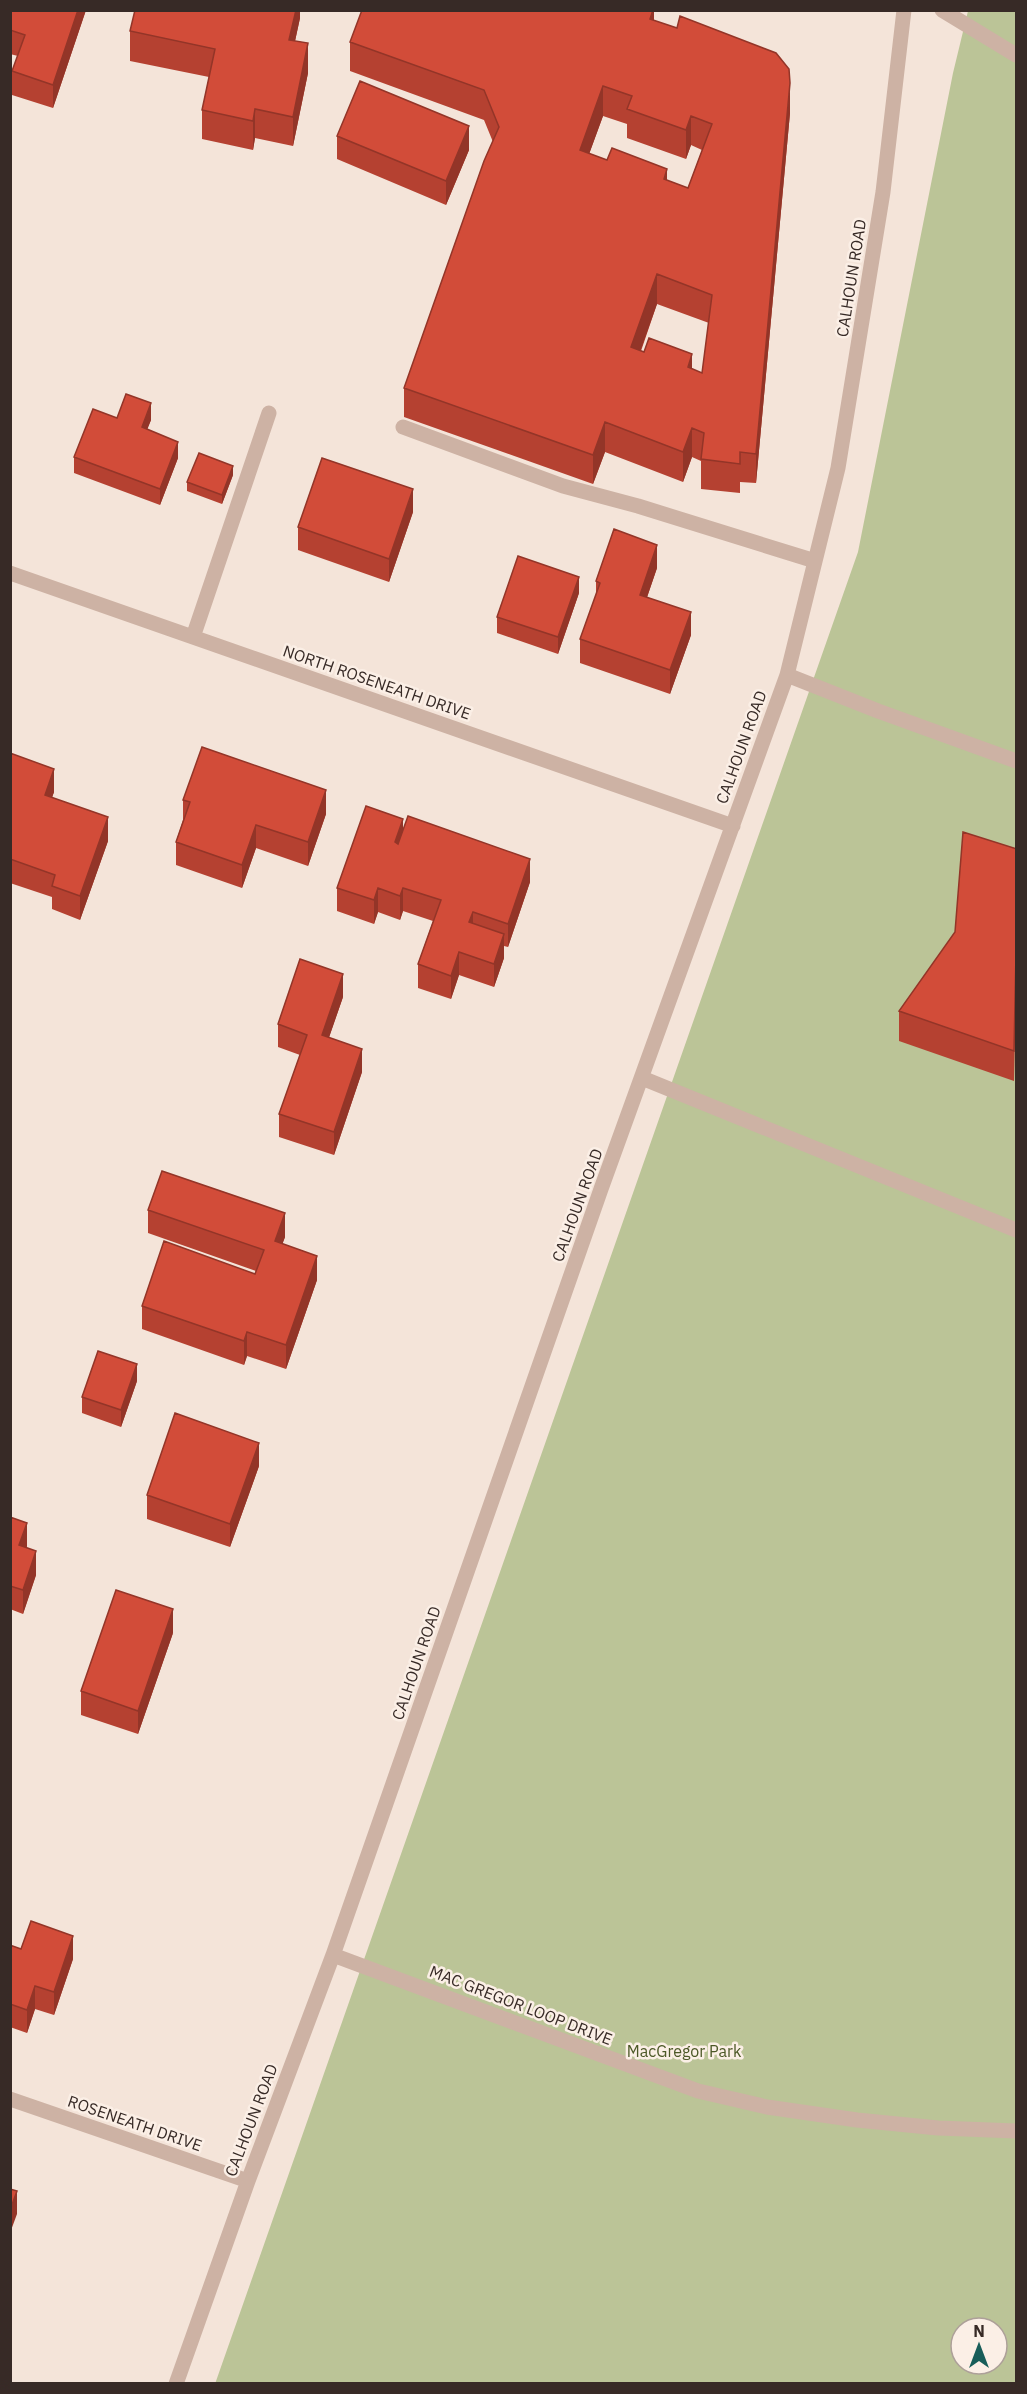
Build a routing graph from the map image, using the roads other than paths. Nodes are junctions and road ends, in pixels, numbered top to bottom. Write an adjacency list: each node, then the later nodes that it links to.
1 (904, 10): 6 (street, CALHOUN ROAD)
2 (942, 10): 3 (street)
3 (1017, 55)
4 (270, 413): 8 (street)
5 (404, 427): 6 (street)
6 (815, 561): 9 (street, CALHOUN ROAD)
7 (10, 573): 8 (street, NORTH ROSENEATH DRIVE)
8 (193, 637): 11 (street, NORTH ROSENEATH DRIVE)
9 (787, 675): 10 (street); 11 (street, CALHOUN ROAD)
10 (1017, 761)
11 (732, 826): 12 (street, CALHOUN ROAD)
12 (642, 1078): 13 (street); 14 (street, CALHOUN ROAD)
13 (1017, 1230)
14 (333, 1955): 16 (street, MAC GREGOR LOOP DRIVE); 17 (street, CALHOUN ROAD)
15 (10, 2099): 17 (street, ROSENEATH DRIVE)
16 (1017, 2131)
17 (248, 2181): 18 (street, CALHOUN ROAD)
18 (176, 2384)

